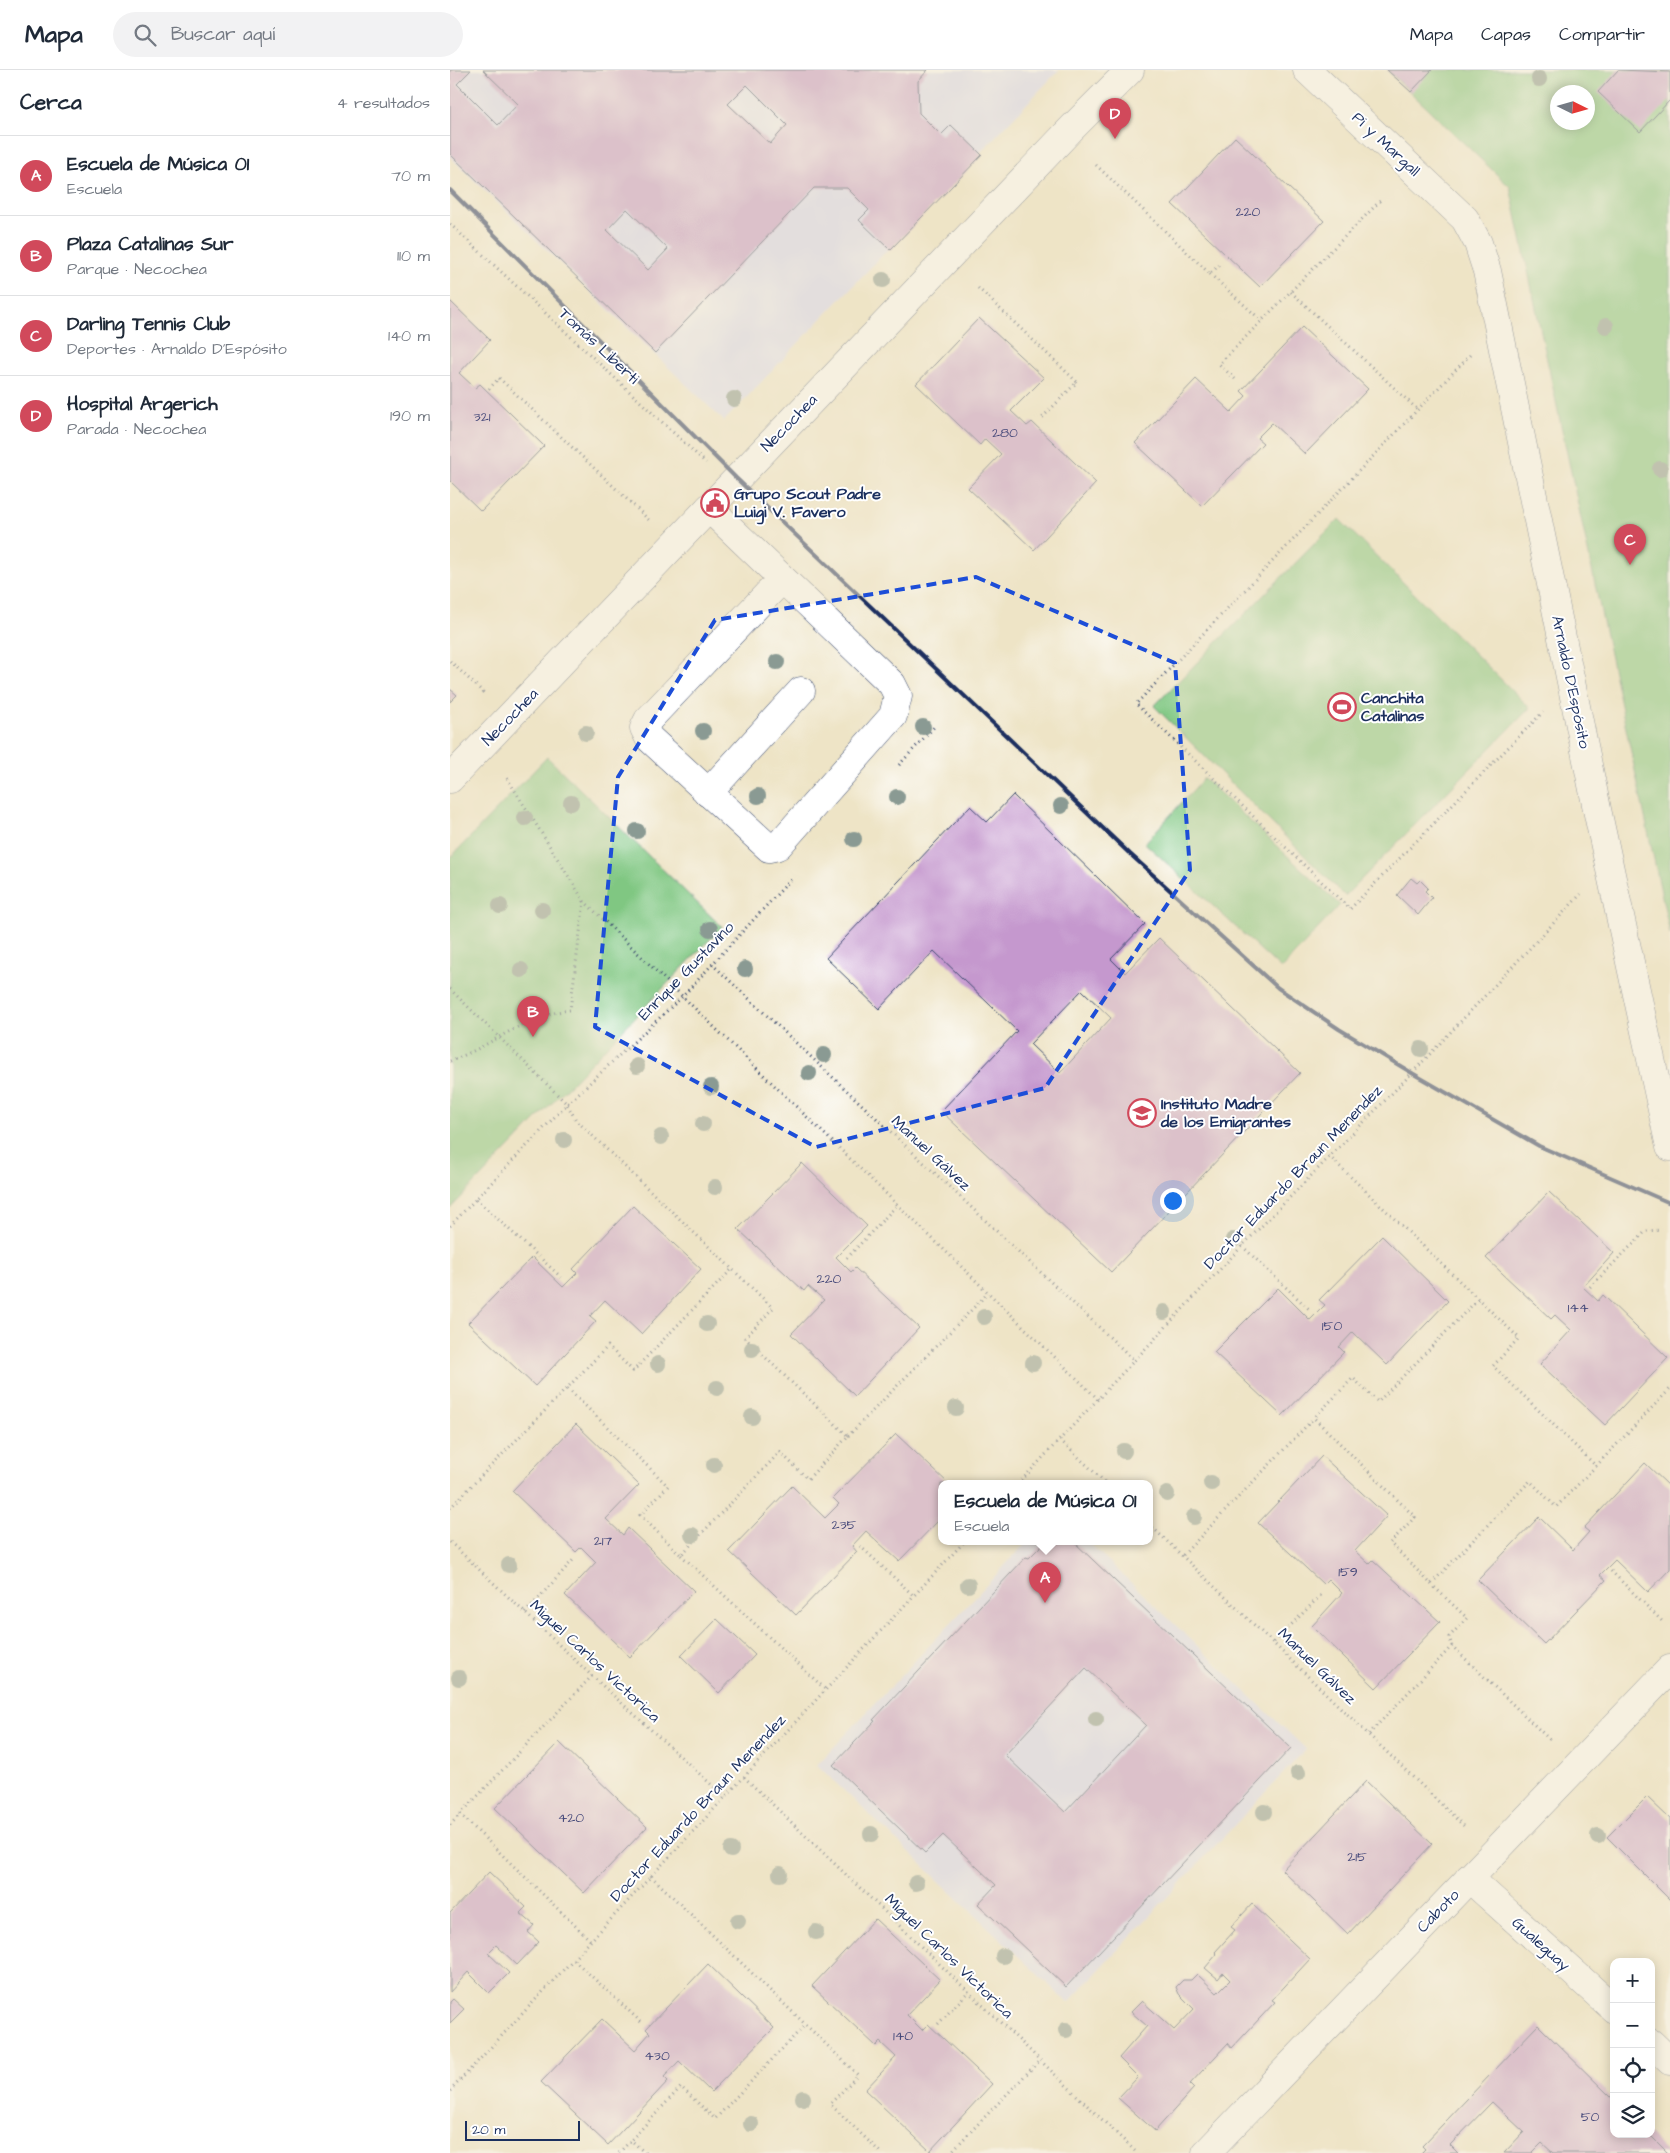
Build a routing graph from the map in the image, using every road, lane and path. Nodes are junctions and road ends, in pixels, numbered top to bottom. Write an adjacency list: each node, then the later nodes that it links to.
1 (1130, 70): 17 (street, Necochea)
2 (1307, 70): 5 (street, Pi y Margall)
3 (1096, 165): 8 (path)
4 (1380, 201): 10 (path)
5 (1465, 219): 39 (street, Arnaldo D'Espósito)
6 (450, 224): 17 (path, Tomás Liberti)
7 (1219, 265): 8 (path)
8 (1210, 274): 11 (path)
9 (978, 288): 16 (path)
10 (1291, 292): 11 (path); 15 (path)
11 (1262, 321): 13 (path)
12 (1476, 350): 15 (path)
13 (1235, 379)
14 (489, 388): 19 (path)
15 (1418, 410): 23 (path)
16 (1041, 419)
17 (730, 486): 18 (street, Necochea)
18 (709, 508): 19 (street, Necochea); 20 (street)
19 (674, 544): 24 (street, Necochea)
20 (782, 579): 29 (street); 29 (street)
21 (450, 661): 24 (path)
22 (801, 691): 29 (street)
23 (1550, 705)
24 (510, 716): 28 (street, Necochea)
25 (934, 727): 26 (path)
26 (894, 770)
27 (507, 778): 32 (path)
28 (450, 779)
29 (708, 792)
30 (799, 871): 33 (path, Enrique Gustavino)
31 (1586, 888): 40 (path, Doctor Eduardo Braun Menendez)
32 (584, 901): 35 (path); 36 (path)
33 (712, 964): 35 (path, Enrique Gustavino); 53 (path, Manuel Gálvez)
34 (450, 989): 36 (path)
35 (682, 997): 38 (path, Enrique Gustavino); 42 (path)
36 (500, 1036): 37 (path); 38 (path)
37 (450, 1062)
38 (567, 1104): 41 (path, Enrique Gustavino); 47 (path)
39 (1670, 1147)
40 (1330, 1156): 45 (path, Doctor Eduardo Braun Menendez); 51 (path)
41 (476, 1199): 43 (path, Enrique Gustavino); 48 (path)
42 (897, 1205): 46 (path); 50 (path)
43 (450, 1226)
44 (1661, 1230): 49 (path)
45 (1242, 1246): 52 (path); 53 (path, Doctor Eduardo Braun Menendez)
46 (847, 1258)
47 (732, 1269): 54 (path); 58 (path)
48 (562, 1278)
49 (1590, 1287)
50 (988, 1293): 56 (path); 58 (path)
51 (1478, 1299): 57 (path); 60 (path)
52 (1309, 1309)
53 (1134, 1360): 56 (path, Doctor Eduardo Braun Menendez)
54 (567, 1388): 63 (path); 68 (path)
55 (1670, 1389): 60 (path)
56 (1098, 1399): 59 (path, Doctor Eduardo Braun Menendez)
57 (1314, 1418): 69 (path); 72 (path)
58 (848, 1436): 68 (path)
59 (1060, 1440): 61 (path, Doctor Eduardo Braun Menendez); 62 (path)
60 (1596, 1466): 72 (path)
61 (1022, 1480)
62 (1103, 1480)
63 (450, 1508)
64 (1153, 1528): 69 (path, Manuel Gálvez)
65 (450, 1542): 75 (path, Miguel Carlos Victorica)
66 (961, 1545): 74 (path, Doctor Eduardo Braun Menendez)
67 (860, 1546): 74 (path)
68 (681, 1555): 81 (path)
69 (1183, 1556): 77 (path, Manuel Gálvez)
70 (574, 1559): 75 (path)
71 (1611, 1571): 76 (path)
72 (1431, 1584): 78 (path)
73 (1322, 1594): 77 (path)
74 (914, 1596): 81 (path, Doctor Eduardo Braun Menendez)
75 (525, 1613): 80 (path, Miguel Carlos Victorica)
76 (1664, 1622)
77 (1274, 1642): 82 (path, Manuel Gálvez)
78 (1452, 1646): 82 (path); 83 (path)
79 (1670, 1669): 90 (street, Caboto)
80 (592, 1676): 85 (path, Miguel Carlos Victorica); 86 (path)
81 (826, 1690): 84 (path, Doctor Eduardo Braun Menendez)
82 (1369, 1734): 88 (path, Manuel Gálvez)
83 (1550, 1740)
84 (744, 1777): 85 (path, Doctor Eduardo Braun Menendez); 93 (path, Miguel Carlos Victorica)
85 (725, 1797): 89 (path, Doctor Eduardo Braun Menendez)
86 (460, 1814): 87 (path); 91 (path)
87 (450, 1824)
88 (1466, 1828)
89 (651, 1876): 91 (path, Doctor Eduardo Braun Menendez); 97 (path)
90 (1469, 1878): 94 (street, Gualeguay); 108 (street, Caboto)
91 (591, 1941): 92 (path, Doctor Eduardo Braun Menendez)
92 (574, 1960): 95 (path); 101 (path, Doctor Eduardo Braun Menendez)
93 (969, 1991): 96 (path); 99 (path, Miguel Carlos Victorica)
94 (1610, 2005)
95 (642, 2023)
96 (938, 2024)
97 (805, 2025): 102 (path); 105 (path)
98 (1655, 2047): 100 (street)
99 (1040, 2060): 106 (path); 107 (path, Miguel Carlos Victorica)
100 (1670, 2060)
101 (450, 2091)
102 (632, 2140): 103 (path); 104 (path)
103 (619, 2153)
104 (645, 2153)
105 (882, 2153)
106 (950, 2153)
107 (1137, 2153)
108 (1206, 2153)

